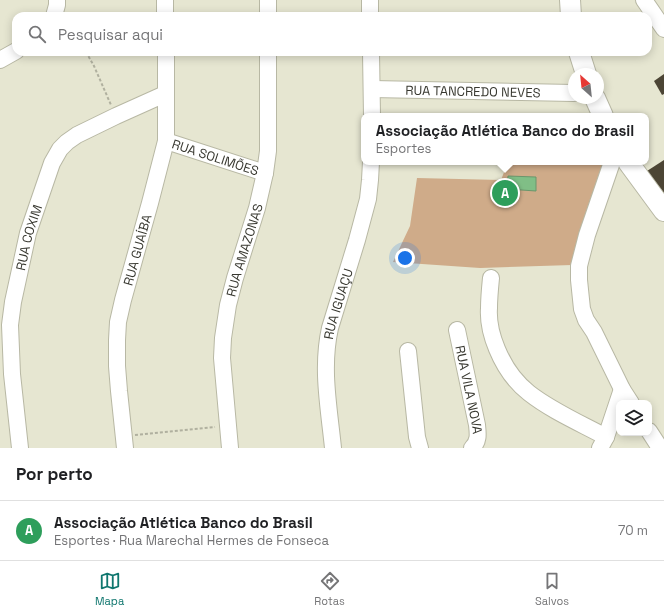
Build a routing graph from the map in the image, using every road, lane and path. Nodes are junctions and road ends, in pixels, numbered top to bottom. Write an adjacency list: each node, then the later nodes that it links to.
1 (57, 0): 7 (street)
2 (165, 0): 8 (street)
3 (268, 0): 9 (street)
4 (370, 0): 10 (street)
5 (570, 0): 11 (main road)
6 (644, 0): 12 (street)
7 (55, 12)
8 (165, 12)
9 (268, 12)
10 (370, 12)
11 (572, 12)
12 (661, 20)
13 (12, 53): 19 (street)
14 (88, 56): 25 (path)
15 (166, 56): 23 (street, RUA GUAÍBA)
16 (268, 56): 30 (street, RUA AMAZONAS)
17 (371, 56): 21 (street)
18 (579, 56): 20 (main road)
19 (0, 60)
20 (584, 68)
21 (372, 89): 22 (street, RUA TANCREDO NEVES); 24 (street)
22 (568, 93)
23 (166, 94): 25 (street, RUA COXIM); 26 (street, RUA GUAÍBA)
24 (372, 113)
25 (116, 116): 41 (street, RUA COXIM)
26 (166, 141): 30 (street, RUA SOLIMÕES); 39 (street, RUA GUAÍBA)
27 (371, 165): 43 (street, RUA IGUAÇU)
28 (611, 165): 35 (street)
29 (630, 165): 31 (main road)
30 (265, 173): 37 (street, RUA AMAZONAS)
31 (664, 211)
32 (491, 278): 40 (street)
33 (457, 330): 45 (street, RUA VILA NOVA)
34 (408, 351): 44 (street)
35 (622, 390): 36 (street); 40 (street)
36 (629, 400)
37 (228, 426): 39 (path); 42 (street, RUA AMAZONAS)
38 (652, 436): 46 (street)
39 (124, 442)
40 (603, 442)
41 (20, 448)
42 (230, 448)
43 (333, 448)
44 (420, 448)
45 (472, 448)
46 (660, 448)

